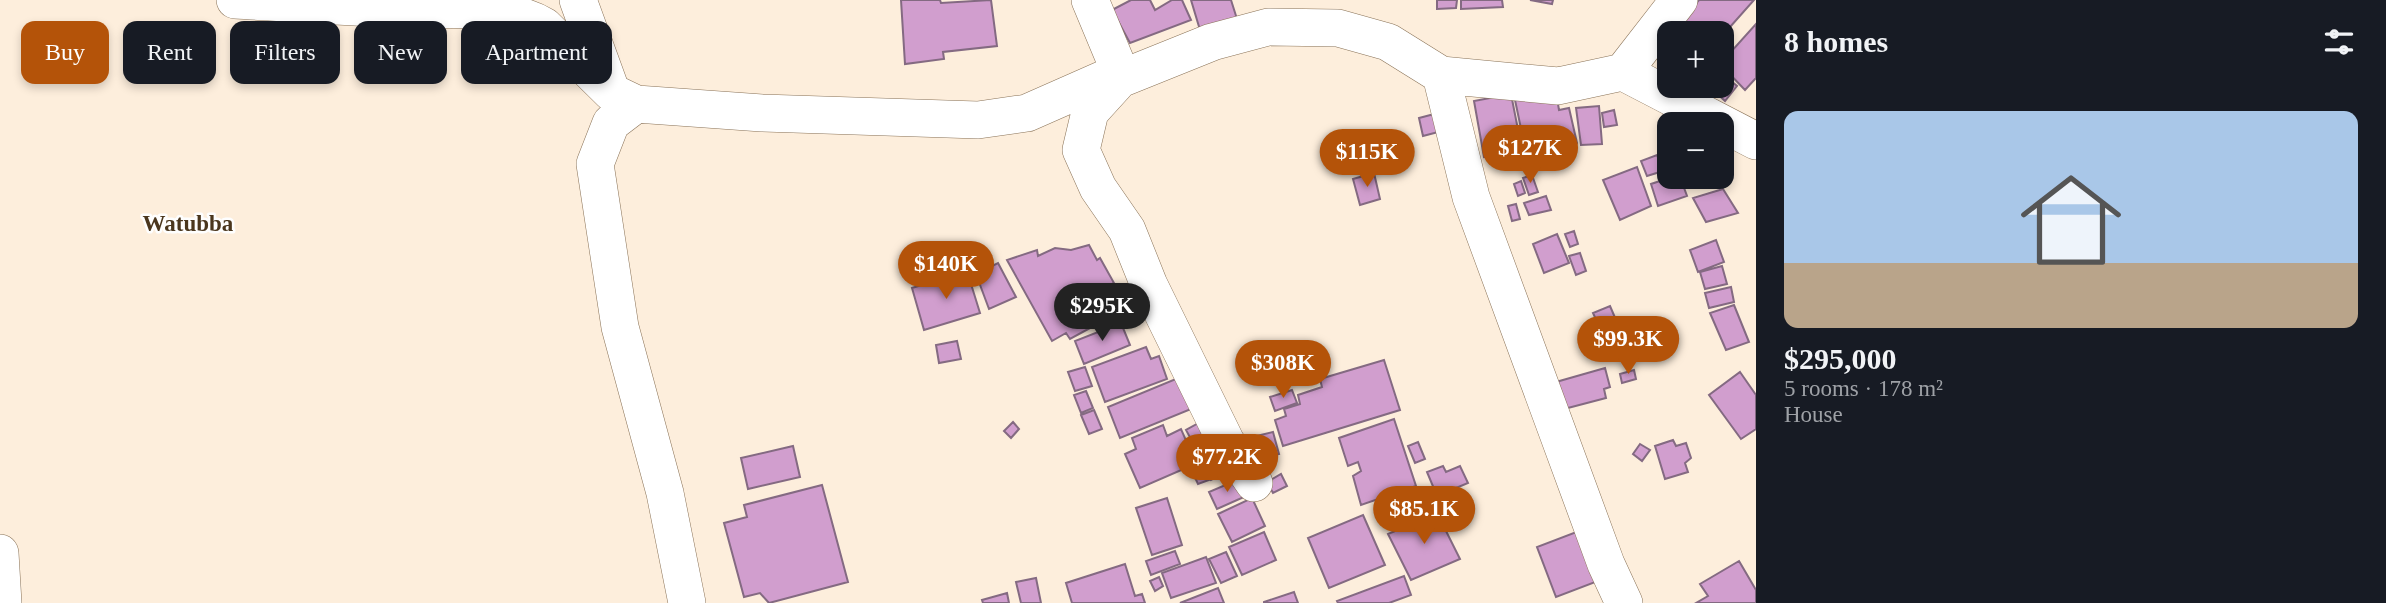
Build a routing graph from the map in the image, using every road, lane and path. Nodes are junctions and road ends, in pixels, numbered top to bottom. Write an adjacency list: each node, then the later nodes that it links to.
1 (234, 0): 8 (street)
2 (579, 0): 8 (street)
3 (1090, 0): 7 (street)
4 (1679, 0): 5 (street)
5 (1623, 72): 6 (street); 9 (street)
6 (1441, 75): 7 (street); 14 (street)
7 (1120, 76): 8 (street); 10 (street)
8 (624, 98): 13 (street)
9 (1756, 141)
10 (1254, 483)
11 (0, 553): 12 (street)
12 (3, 603)
13 (687, 603)
14 (1624, 603)

